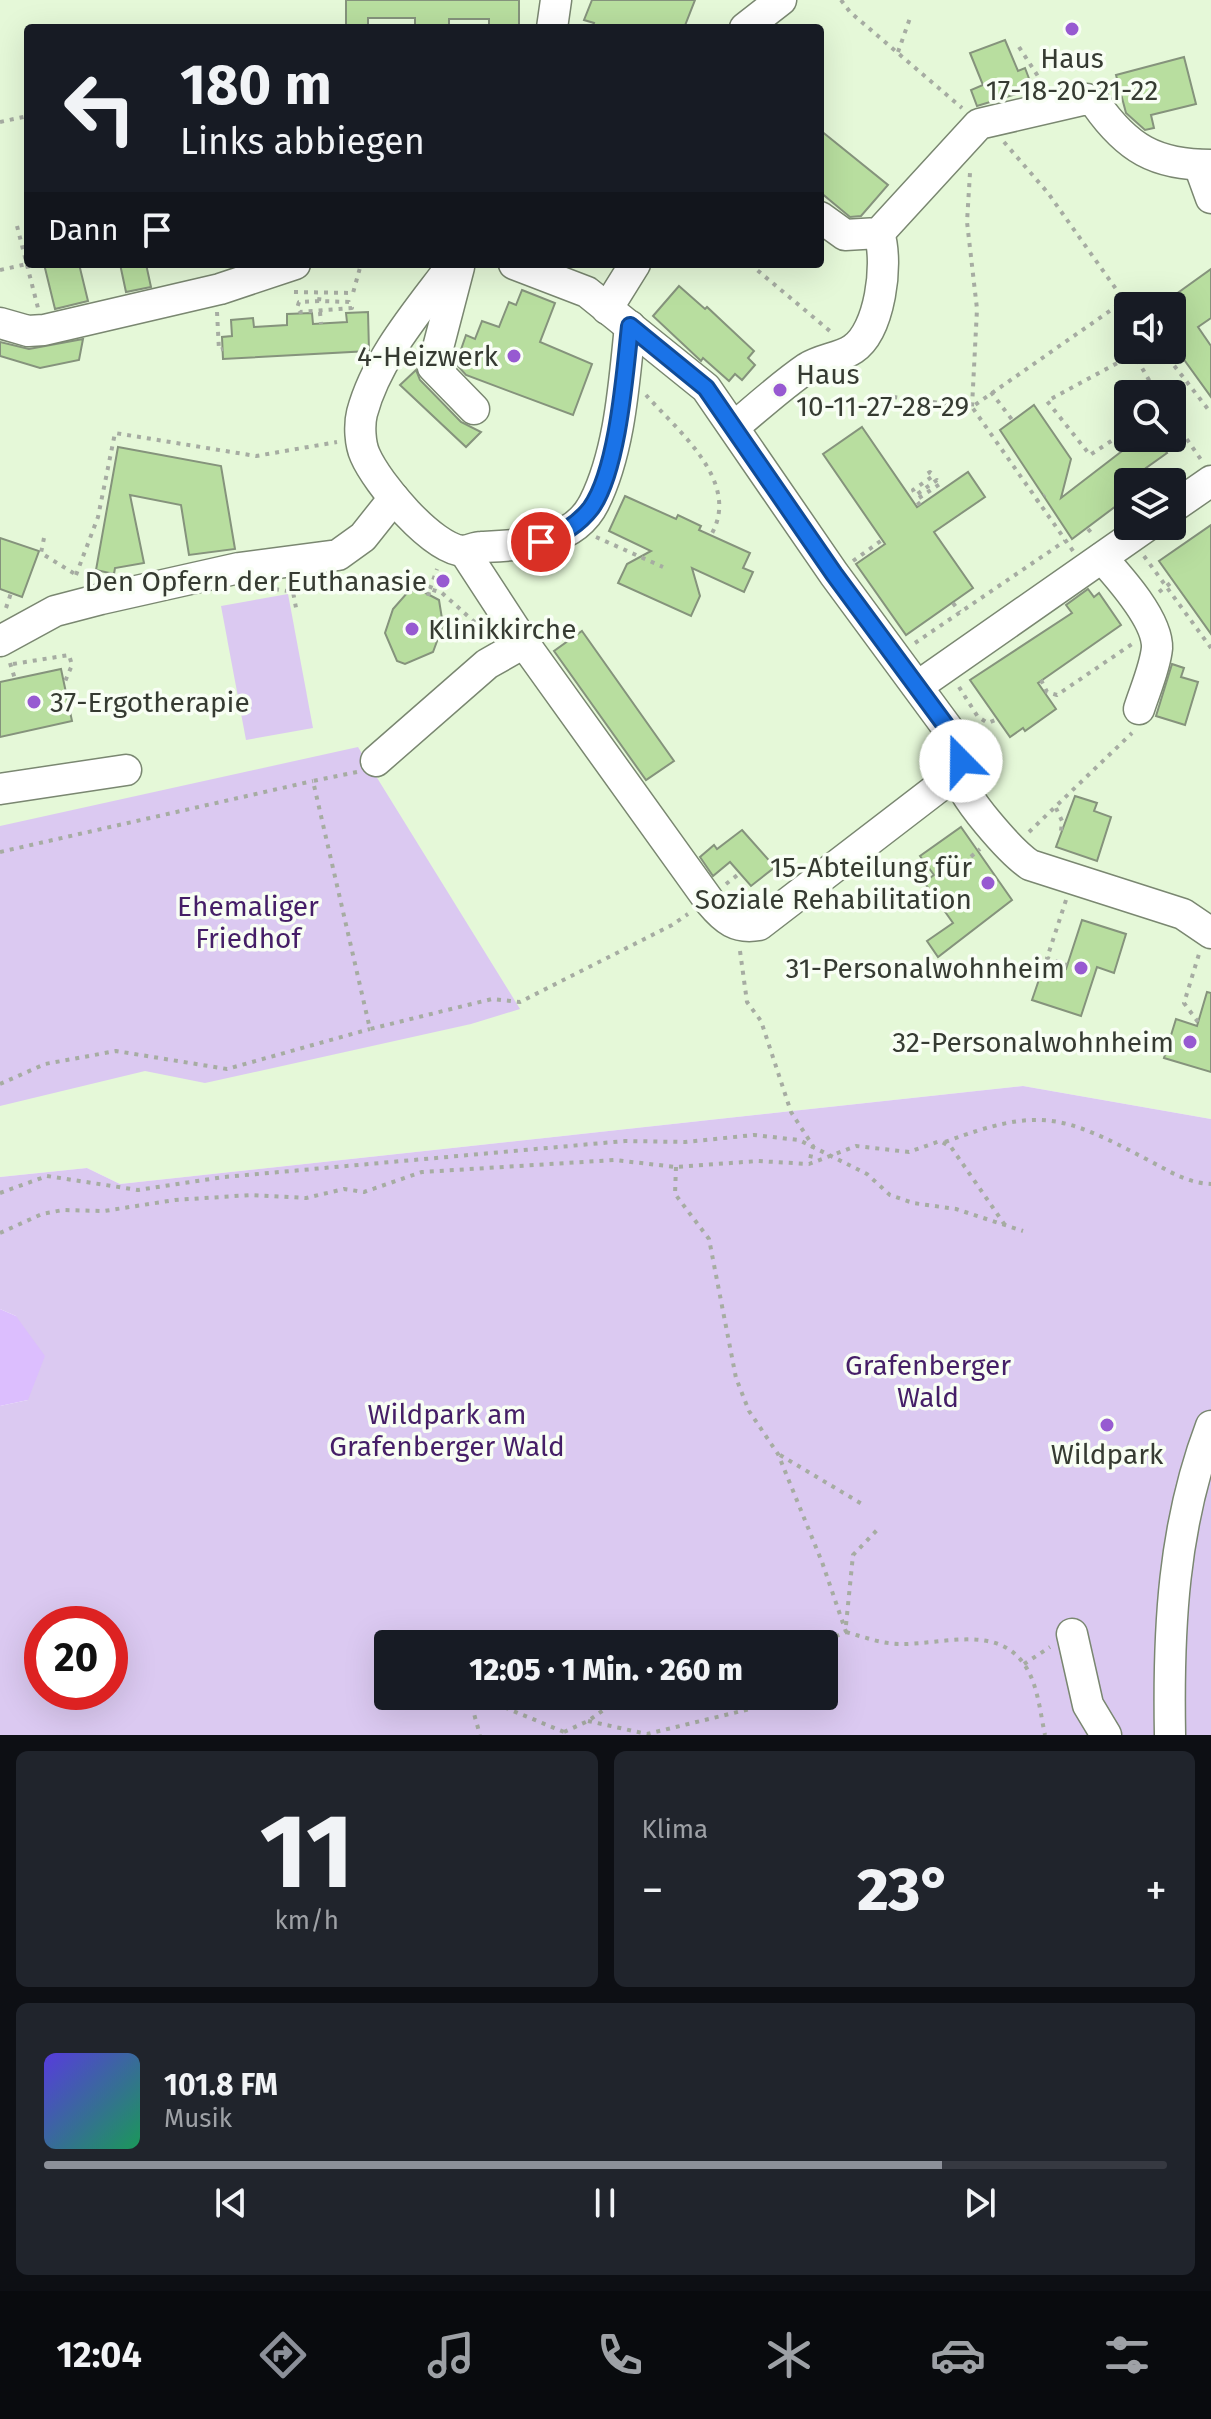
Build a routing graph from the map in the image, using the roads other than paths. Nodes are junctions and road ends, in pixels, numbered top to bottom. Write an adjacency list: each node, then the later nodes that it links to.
1 (556, 0): 3 (street)
2 (781, 0): 4 (street)
3 (553, 24)
4 (750, 24)
5 (1205, 165): 6 (street); 8 (street)
6 (1211, 198)
7 (824, 220): 8 (street)
8 (879, 233): 17 (street)
9 (285, 268): 15 (street)
10 (450, 268): 19 (street)
11 (459, 268): 16 (street)
12 (524, 268): 14 (street)
13 (634, 268): 14 (street)
14 (619, 317): 17 (street); 22 (street)
15 (0, 323)
16 (474, 409)
17 (734, 427): 26 (street)
18 (1211, 481): 20 (street)
19 (394, 498): 22 (street); 24 (street)
20 (1186, 498)
21 (1128, 540): 23 (street)
22 (464, 551): 25 (street)
23 (1094, 564): 26 (street); 27 (street)
24 (7, 639)
25 (524, 643): 28 (street); 30 (street)
26 (918, 686): 30 (street)
27 (1139, 709)
28 (376, 761)
29 (126, 770): 31 (street)
30 (957, 773): 32 (street)
31 (0, 789)
32 (1209, 931)
33 (1211, 1426): 36 (street)
34 (1072, 1634): 35 (street)
35 (1106, 1735)
36 (1170, 1735)

